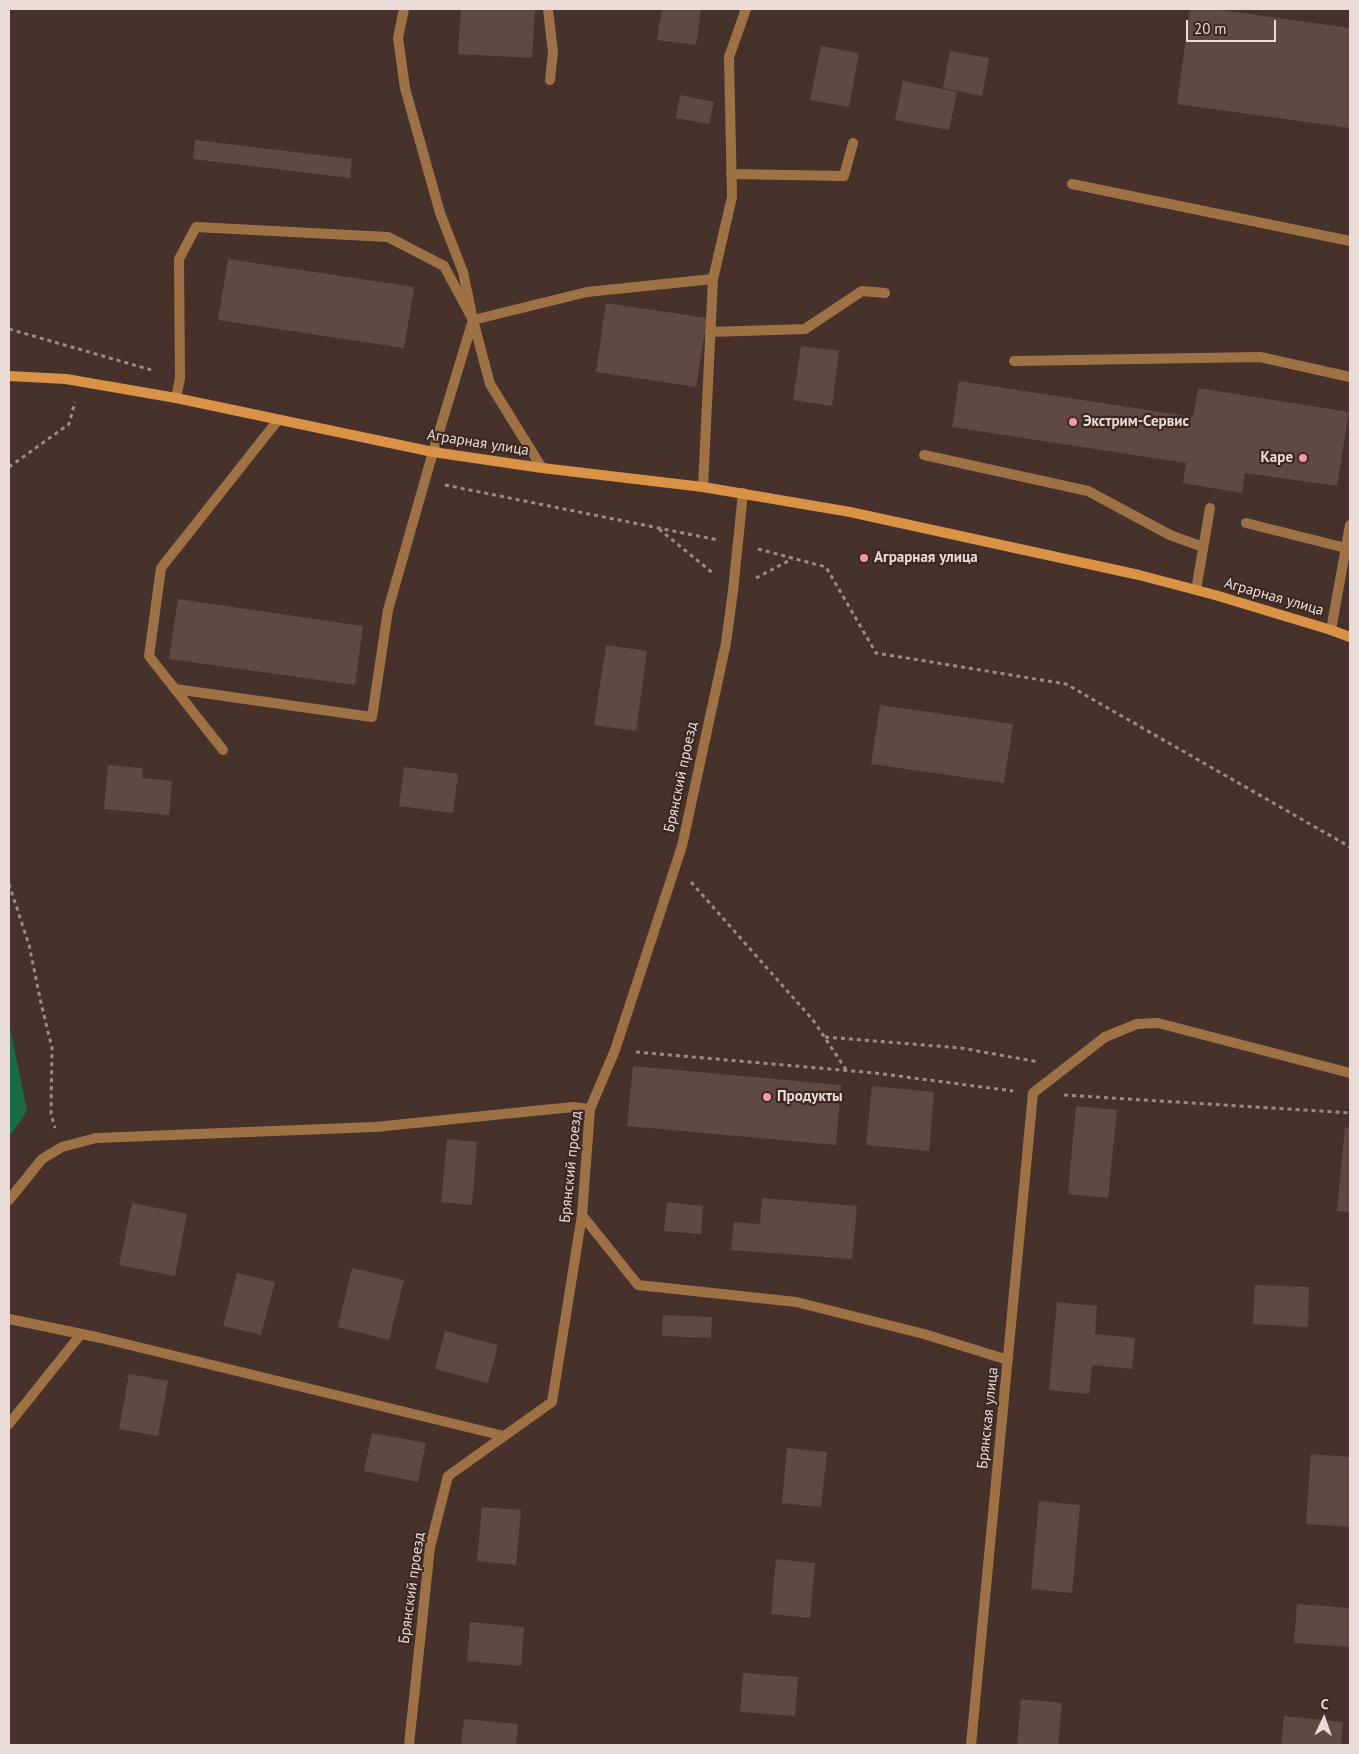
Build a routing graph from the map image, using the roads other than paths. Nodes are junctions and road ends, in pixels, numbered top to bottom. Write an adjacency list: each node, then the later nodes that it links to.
1 (404, 9): 11 (street)
2 (548, 9): 4 (street)
3 (746, 9): 6 (street)
4 (550, 80)
5 (853, 144): 6 (street)
6 (731, 174): 9 (street)
7 (1072, 184): 8 (street)
8 (1350, 241)
9 (713, 278): 11 (street); 12 (street)
10 (885, 293): 12 (street)
11 (473, 320): 16 (street); 18 (street); 20 (street)
12 (710, 332): 21 (street)
13 (1014, 361): 15 (street)
14 (9, 376): 16 (street, Аграрная улица)
15 (1350, 377)
16 (176, 398): 17 (street, Аграрная улица)
17 (278, 420): 18 (street, Аграрная улица); 31 (street)
18 (433, 452): 20 (street, Аграрная улица); 31 (street)
19 (924, 455): 26 (street)
20 (542, 468): 21 (street, Аграрная улица)
21 (704, 487): 22 (street, Аграрная улица)
22 (743, 493): 28 (street, Аграрная улица); 34 (street, Брянский проезд)
23 (1210, 508): 26 (street)
24 (1246, 523): 27 (street)
25 (1350, 525): 27 (street)
26 (1203, 547): 28 (street)
27 (1346, 548): 29 (street)
28 (1196, 590): 29 (street, Аграрная улица)
29 (1331, 630): 30 (street, Аграрная улица)
30 (1350, 637)
31 (175, 689): 32 (street)
32 (223, 750)
33 (1350, 1073): 39 (street, Брянская улица)
34 (590, 1109): 35 (street); 36 (street, Брянский проезд)
35 (9, 1200)
36 (582, 1215): 39 (street); 41 (street, Брянский проезд)
37 (9, 1320): 38 (street)
38 (81, 1334): 40 (street); 41 (street)
39 (1008, 1360): 43 (street, Брянская улица)
40 (9, 1424)
41 (504, 1436): 42 (street, Брянский проезд)
42 (409, 1745)
43 (971, 1745)

